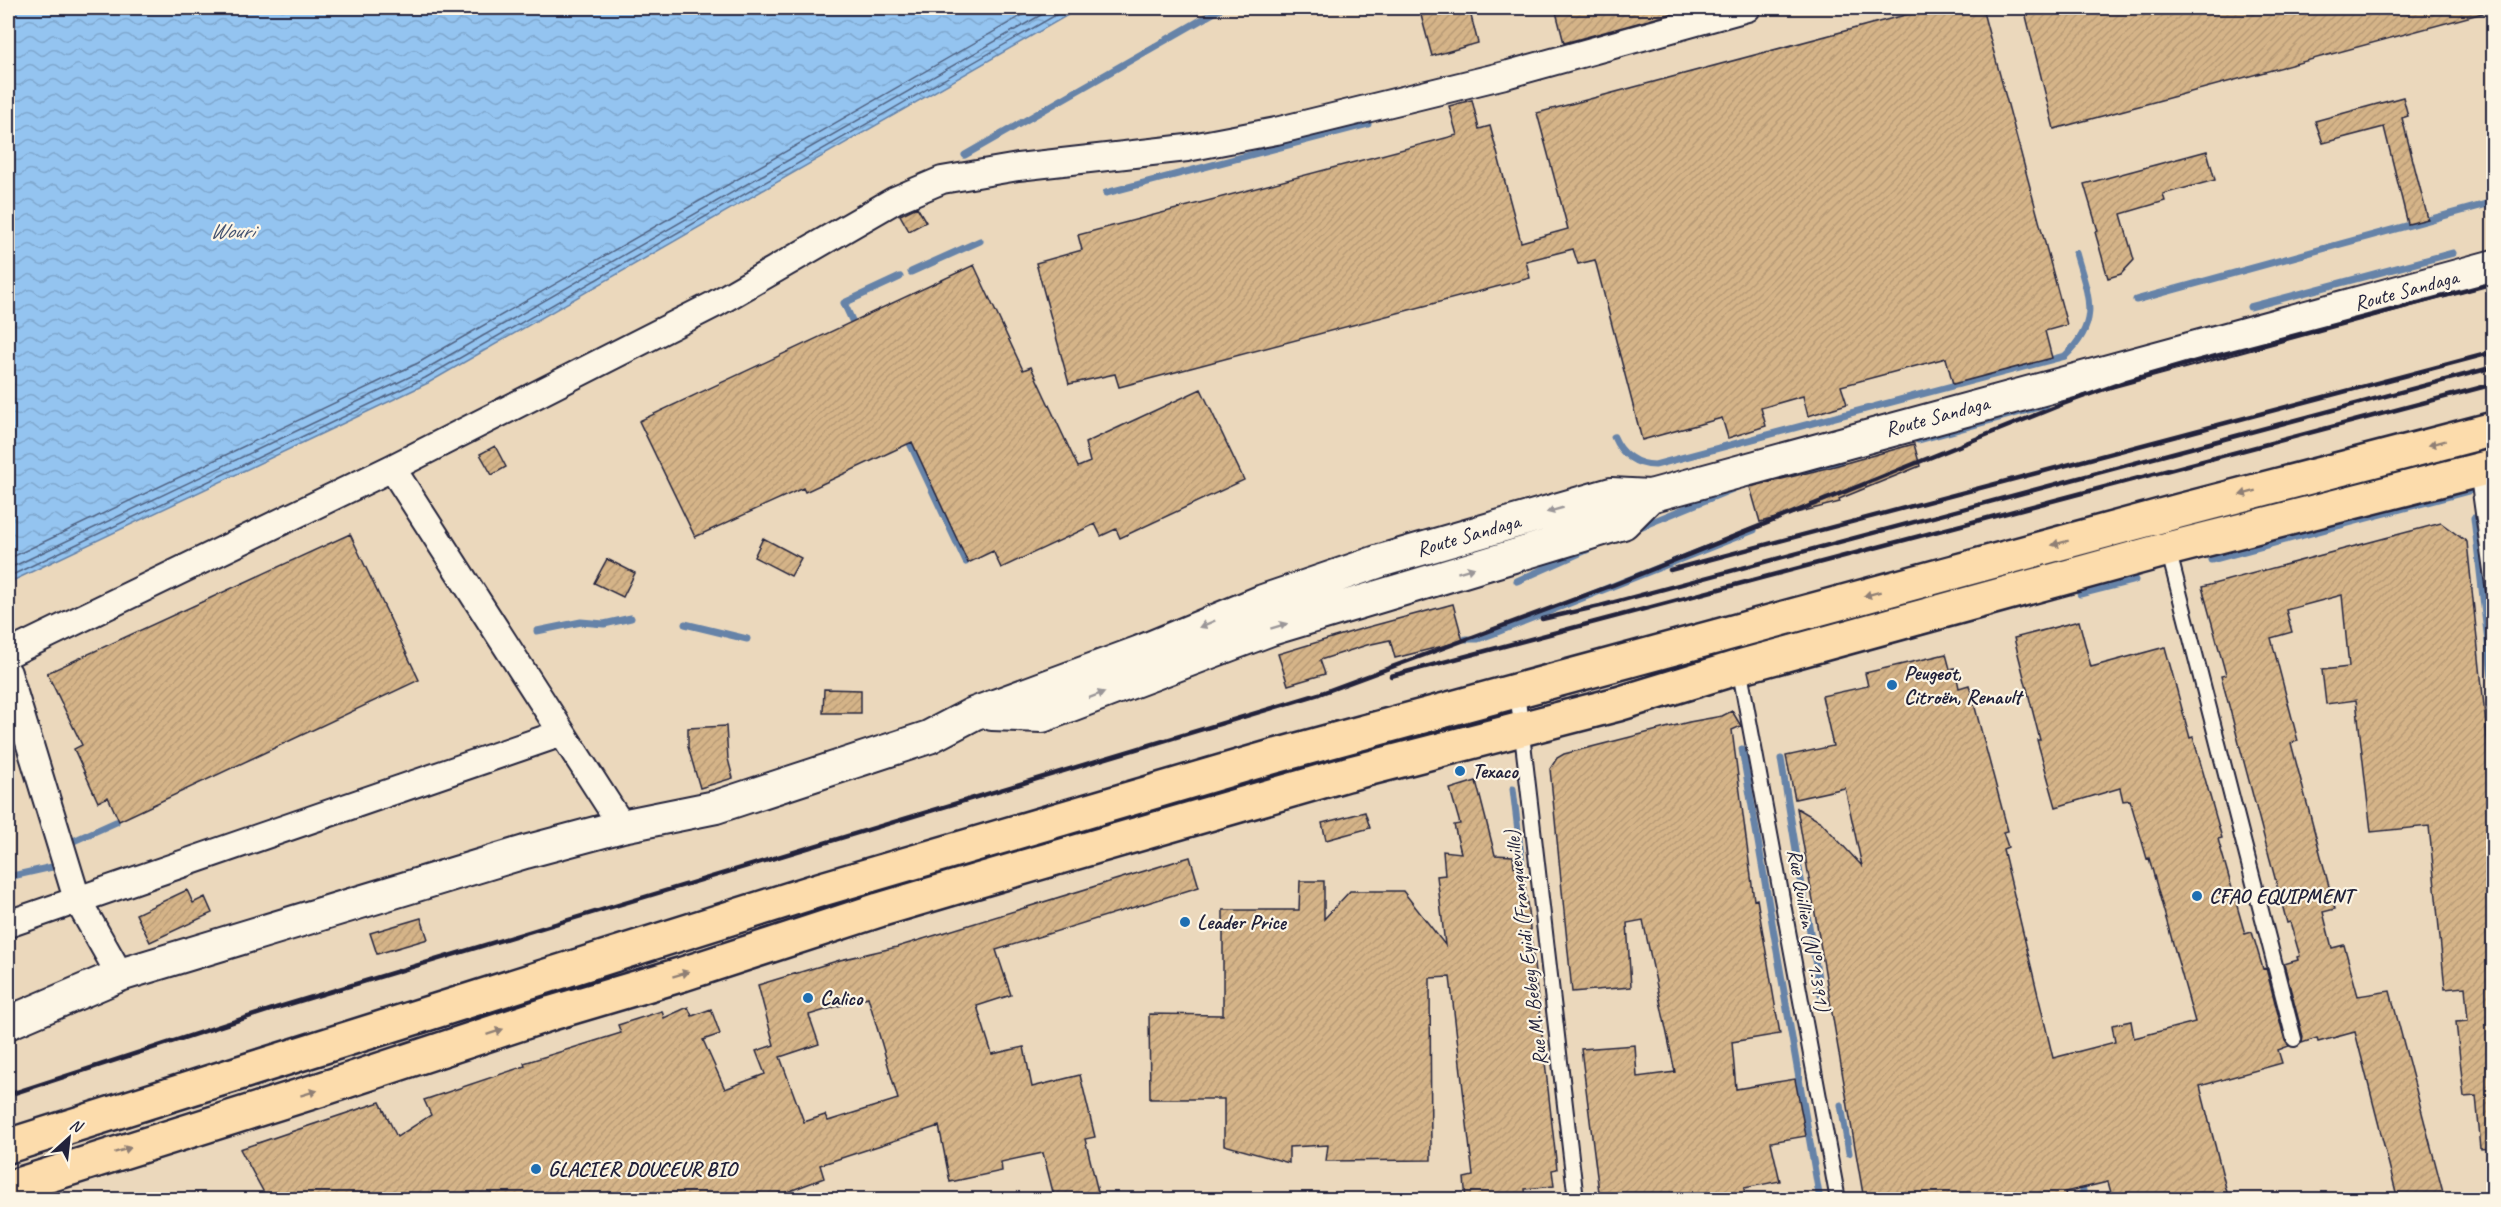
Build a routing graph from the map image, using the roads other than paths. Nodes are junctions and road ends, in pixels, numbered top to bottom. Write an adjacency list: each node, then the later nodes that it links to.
1 (1748, 8): 4 (street)
2 (2493, 266): 6 (street, Route Sandaga)
3 (2493, 429): 13 (highway, one-way to 13)
4 (392, 468): 9 (street); 15 (street)
5 (2485, 468): 7 (highway); 8 (lane)
6 (1650, 496): 10 (street, one-way to 6); 10 (street, Route Sandaga, one-way to 10)
7 (2168, 549): 11 (highway); 21 (lane)
8 (2493, 592)
9 (8, 654)
10 (1143, 664): 16 (street)
11 (1739, 667): 14 (highway); 25 (lane, Rue Quillien (N° 1.391))
12 (8, 673): 17 (street)
13 (1517, 691): 14 (lane, Rue M. Bebey Eyidi (Franqueville)); 22 (highway)
14 (1522, 729): 23 (highway, one-way to 14); 24 (lane, Rue M. Bebey Eyidi (Franqueville))
15 (562, 733): 16 (street); 17 (street)
16 (622, 826): 19 (street)
17 (77, 899): 18 (street); 19 (street)
18 (8, 924)
19 (120, 975): 20 (street)
20 (8, 1023)
21 (2294, 1039)
22 (8, 1146)
23 (8, 1188)
24 (1576, 1200)
25 (1838, 1200)

